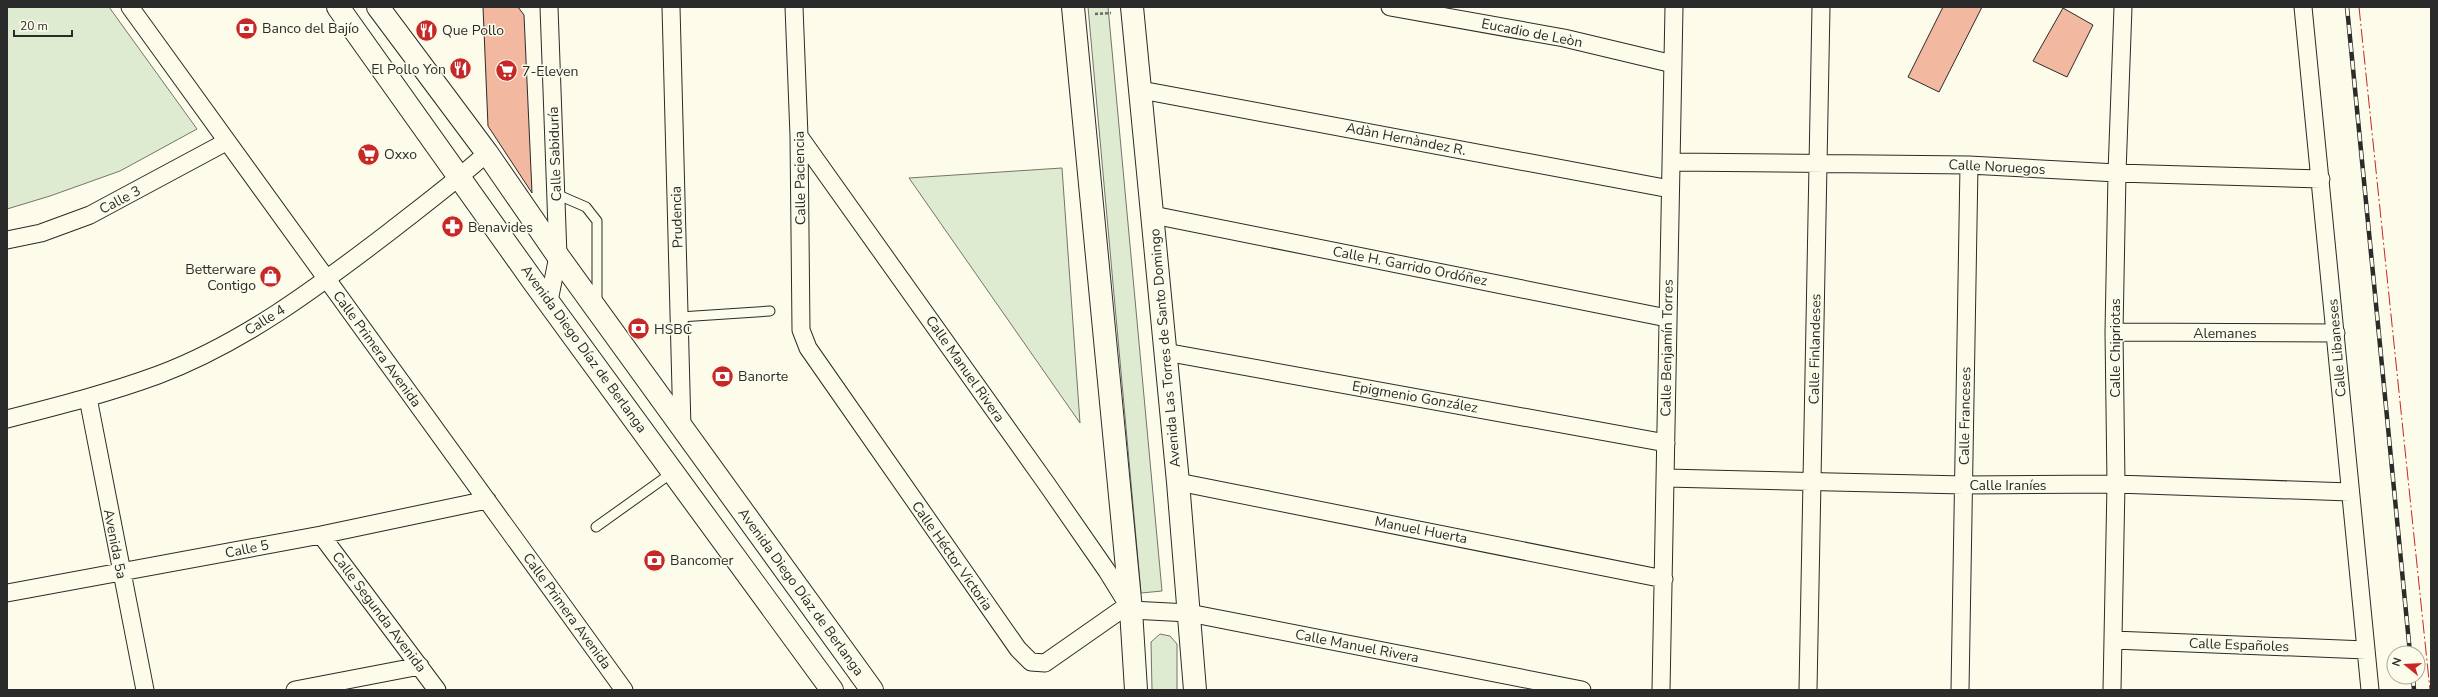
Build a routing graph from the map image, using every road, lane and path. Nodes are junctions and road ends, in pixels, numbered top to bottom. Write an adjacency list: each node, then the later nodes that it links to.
1 (130, 7): 17 (street, Calle Primera Avenida)
2 (338, 7): 23 (main road, Avenida Diego Díaz de Berlanga)
3 (378, 7): 18 (main road, Avenida Diego Díaz de Berlanga)
4 (671, 7): 34 (street, Prudencia)
5 (794, 7): 16 (street, Calle Paciencia)
6 (1390, 7): 14 (street, Eucadio de Leòn)
7 (1674, 7): 14 (street, Calle Benjamín Torres)
8 (1821, 7): 20 (street, Calle Finlandeses)
9 (2123, 7): 22 (street, Calle Chipriotas)
10 (2303, 7): 24 (street, Calle Libaneses)
11 (548, 9): 26 (street, Calle Sabiduría)
12 (1132, 9): 13 (path); 15 (main road, Avenida Las Torres de Santo Domingo)
13 (1074, 11): 57 (main road)
14 (1673, 64): 19 (street, Calle Benjamín Torres)
15 (1141, 90): 25 (street, Adàn Hernàndez R.); 27 (main road, Avenida Las Torres de Santo Domingo)
16 (799, 136): 38 (street, Calle Paciencia); 57 (street, Calle Manuel Rivera)
17 (226, 142): 28 (street, Calle 3); 30 (street, Calle Primera Avenida)
18 (487, 153): 23 (street, Calle 4); 29 (main road, Avenida Diego Díaz de Berlanga)
19 (1672, 162): 20 (street, Calle Noruegos); 25 (street, Calle Benjamín Torres)
20 (1817, 162): 21 (street, Calle Noruegos); 46 (street, Calle Finlandeses)
21 (1969, 165): 22 (street, Calle Noruegos); 49 (street, Calle Franceses)
22 (2117, 173): 24 (street, Calle Noruegos); 36 (street, Calle Chipriotas)
23 (460, 178): 30 (street, Calle 4); 31 (main road, Avenida Diego Díaz de Berlanga)
24 (2321, 179): 37 (street, Calle Libaneses)
25 (1670, 189): 35 (street, Calle Benjamín Torres)
26 (556, 194): 29 (street, Calle Sabiduría); 32 (lane)
27 (1153, 215): 35 (street, Calle H. Garrido Ordóñez); 39 (main road, Avenida Las Torres de Santo Domingo)
28 (7, 240)
29 (558, 256): 31 (street, Calle Sabiduría); 32 (main road, Avenida Diego Díaz de Berlanga)
30 (327, 280): 40 (street, Calle 4); 51 (street, Calle Primera Avenida)
31 (549, 300): 44 (main road, Avenida Diego Díaz de Berlanga)
32 (597, 309): 42 (main road, Avenida Diego Díaz de Berlanga)
33 (770, 311): 34 (lane)
34 (680, 317): 42 (street, Prudencia)
35 (1667, 318): 43 (street, Calle Benjamín Torres)
36 (2114, 332): 37 (street, Alemanes); 48 (street, Calle Chipriotas)
37 (2336, 334): 50 (street, Calle Libaneses)
38 (808, 348): 57 (street, Calle Héctor Victoria)
39 (1165, 352): 43 (street, Epigmenio González); 47 (main road, Avenida Las Torres de Santo Domingo)
40 (88, 398): 41 (street, Calle 4); 54 (street, Avenida 5a)
41 (7, 419)
42 (682, 428): 67 (main road, Avenida Diego Díaz de Berlanga)
43 (1666, 443): 45 (street, Calle Benjamín Torres)
44 (674, 472): 52 (lane); 66 (main road, Avenida Diego Díaz de Berlanga)
45 (1666, 478): 46 (street, Calle Iraníes); 55 (street, Calle Benjamín Torres)
46 (1813, 481): 49 (street, Calle Iraníes); 72 (street, Calle Finlandeses)
47 (1178, 482): 55 (street, Manuel Huerta); 58 (main road, Avenida Las Torres de Santo Domingo)
48 (2116, 484): 49 (street, Calle Iraníes); 50 (street, Calle Iraníes); 59 (street, Calle Chipriotas)
49 (1964, 485): 73 (street, Calle Franceses)
50 (2350, 492): 60 (street, Calle Libaneses)
51 (487, 500): 53 (street, Calle 5); 65 (street, Calle Primera Avenida)
52 (596, 527)
53 (321, 535): 54 (street, Calle 5); 61 (street, Calle Segunda Avenida)
54 (121, 572): 56 (street, Calle 5); 62 (street, Avenida 5a)
55 (1664, 579): 71 (street, Calle Benjamín Torres)
56 (7, 593)
57 (1129, 607): 58 (street, Calle Manuel Rivera); 68 (main road)
58 (1189, 613): 69 (main road, Avenida Las Torres de Santo Domingo); 70 (street, Calle Manuel Rivera)
59 (2113, 640): 60 (street, Calle Españoles); 74 (street, Calle Chipriotas)
60 (2366, 650): 75 (street, Calle Libaneses)
61 (420, 666): 63 (street); 64 (street, Calle Segunda Avenida)
62 (145, 690)
63 (295, 690)
64 (437, 690)
65 (624, 690)
66 (832, 690)
67 (872, 690)
68 (1136, 690)
69 (1195, 690)
70 (1582, 690)
71 (1661, 690)
72 (1808, 690)
73 (1960, 690)
74 (2112, 690)
75 (2370, 690)

